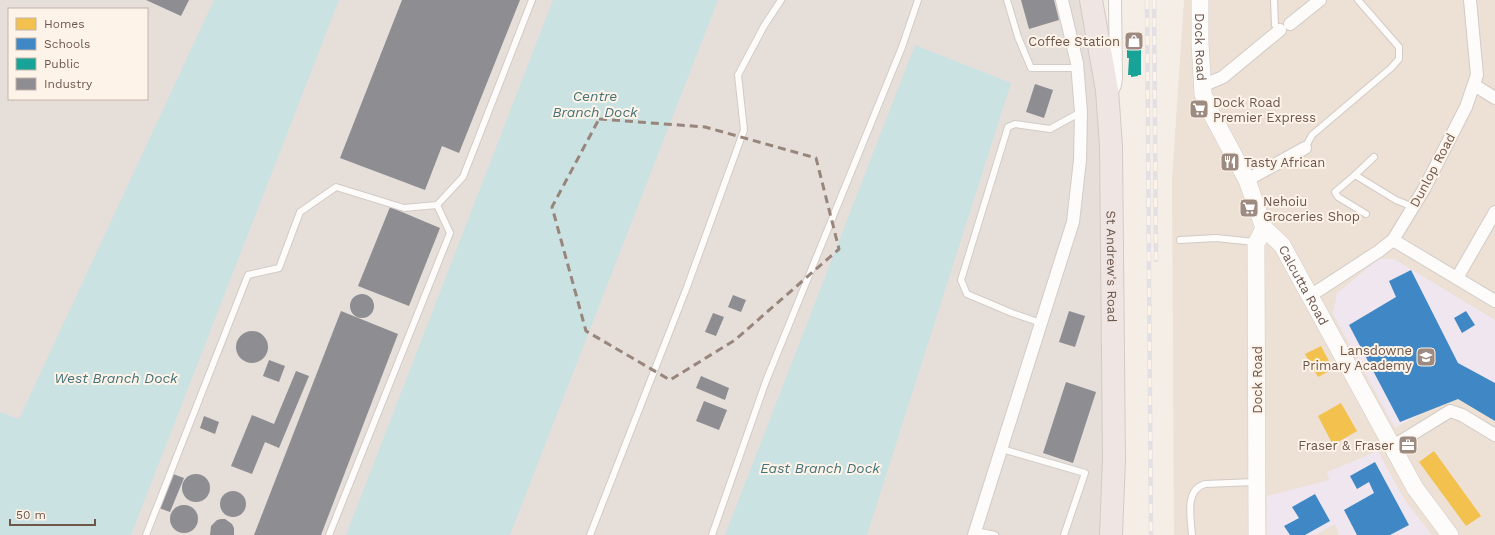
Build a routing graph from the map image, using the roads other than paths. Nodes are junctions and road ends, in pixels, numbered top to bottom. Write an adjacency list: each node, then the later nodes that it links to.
1 (532, 0): 24 (lane)
2 (781, 0): 42 (lane)
3 (918, 0): 43 (lane)
4 (1007, 0): 14 (lane)
5 (1062, 0): 14 (street)
6 (1091, 0): 17 (highway, St Andrew's Road)
7 (1115, 0): 17 (street)
8 (1200, 0): 16 (street, Dock Road)
9 (1274, 0): 13 (lane)
10 (1320, 0): 13 (street)
11 (1358, 0): 20 (lane)
12 (1470, 0): 15 (street, Dunlop Road)
13 (1285, 27): 16 (street)
14 (1078, 68): 19 (street)
15 (1474, 85): 18 (street); 25 (street, Dunlop Road)
16 (1203, 89): 23 (street, Calcutta Road)
17 (1107, 90): 46 (highway, St Andrew's Road)
18 (1495, 98)
19 (1081, 112): 34 (street); 34 (lane)
20 (1305, 148): 23 (street)
21 (1374, 158): 22 (lane)
22 (1355, 175): 25 (lane); 27 (lane)
23 (1247, 180): 28 (street, Calcutta Road)
24 (438, 205): 40 (lane); 41 (lane)
25 (1412, 207): 30 (street, Dunlop Road)
26 (1495, 212): 31 (street)
27 (1366, 214)
28 (1260, 235): 29 (lane); 32 (street, Calcutta Road); 38 (street, Dock Road)
29 (1180, 240)
30 (1393, 240): 31 (street); 32 (street, Dunlop Road)
31 (1457, 278): 33 (street)
32 (1310, 296): 36 (street, Calcutta Road)
33 (1495, 301)
34 (1041, 323): 37 (street)
35 (1495, 436): 36 (street)
36 (1391, 446): 49 (street, Calcutta Road)
37 (1002, 448): 39 (street); 45 (lane)
38 (1257, 482): 47 (lane); 48 (street, Dock Road)
39 (975, 533): 44 (lane)
40 (146, 535)
41 (329, 535)
42 (590, 535)
43 (712, 535)
44 (995, 535)
45 (1064, 535)
46 (1111, 535)
47 (1192, 535)
48 (1257, 535)
49 (1450, 535)

